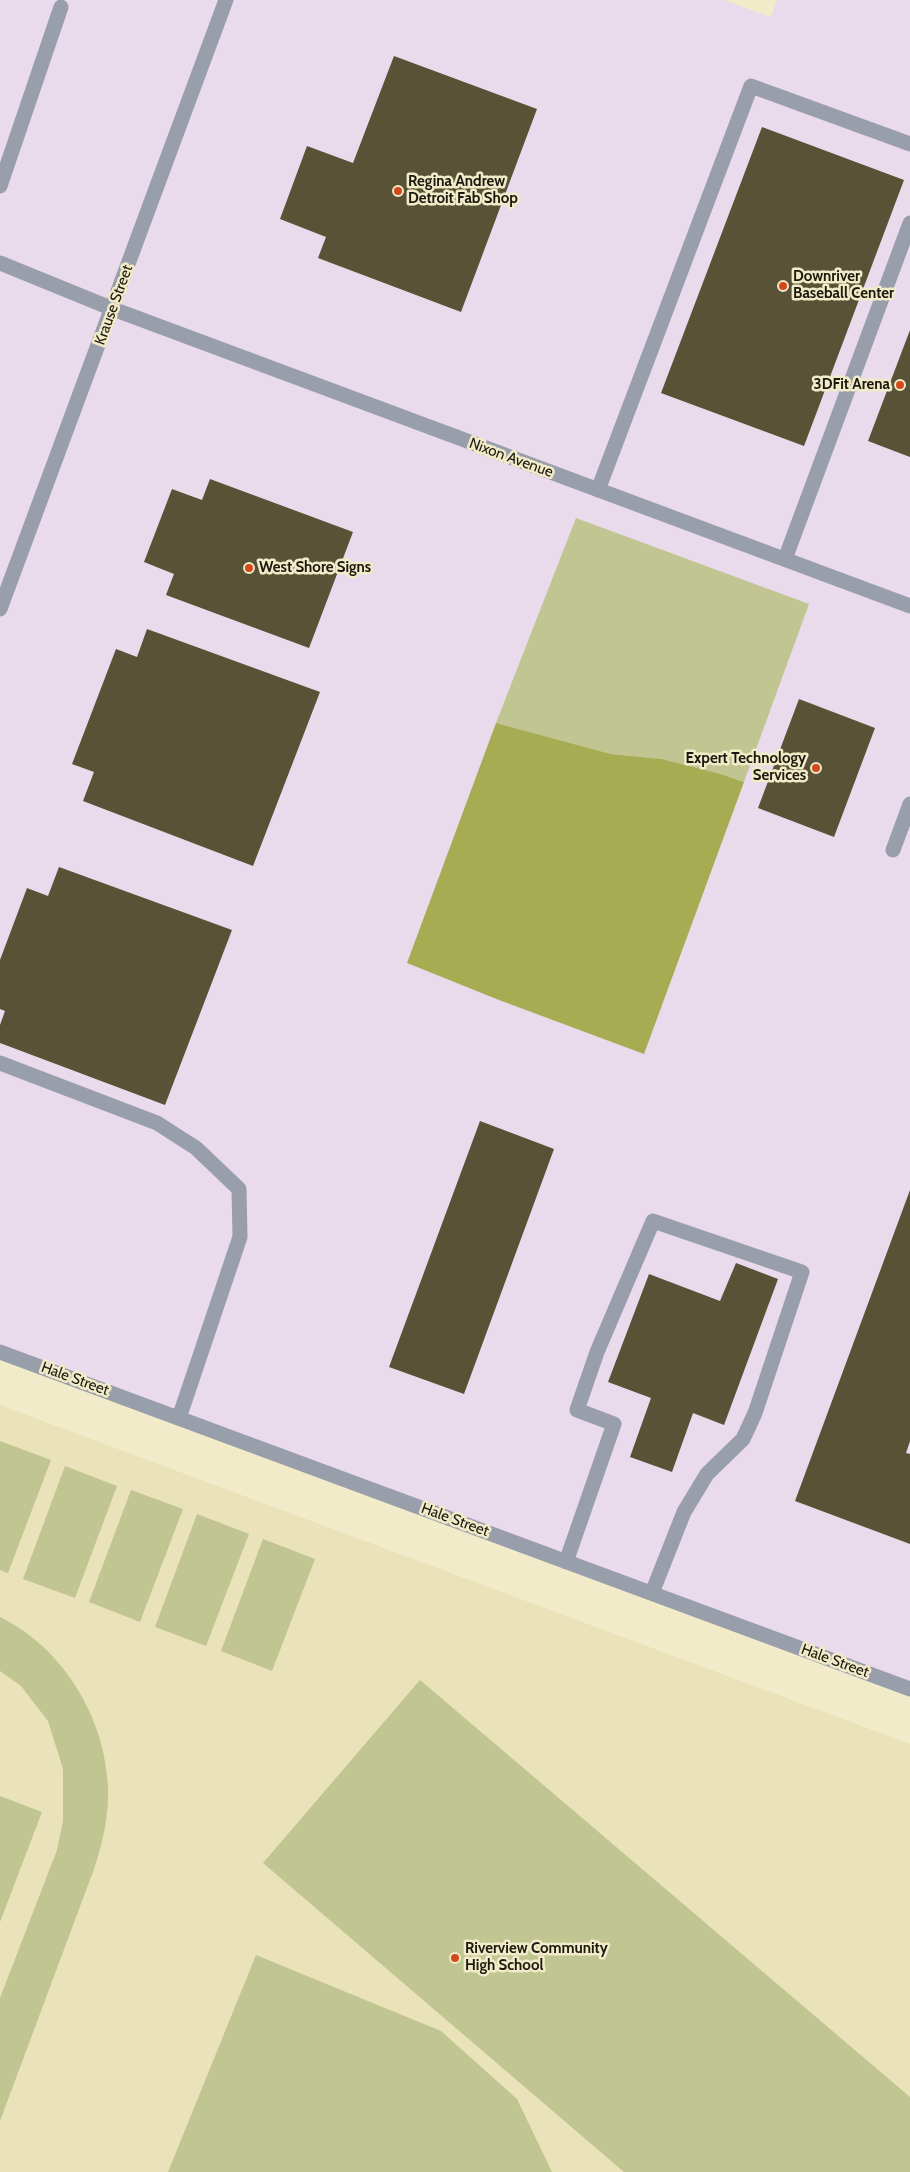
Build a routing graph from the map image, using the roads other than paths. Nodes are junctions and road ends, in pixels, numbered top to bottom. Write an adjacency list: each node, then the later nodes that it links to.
1 (226, 0): 7 (street, Krause Street)
2 (61, 7): 4 (street)
3 (910, 144): 8 (street)
4 (0, 186)
5 (910, 223): 9 (street)
6 (0, 263): 7 (street, Nixon Avenue)
7 (113, 309): 8 (street, Nixon Avenue); 10 (street, Krause Street)
8 (598, 490): 9 (street, Nixon Avenue)
9 (784, 559): 11 (street, Nixon Avenue)
10 (7, 570): 12 (street, Krause Street)
11 (910, 606)
12 (0, 610)
13 (910, 804): 14 (street)
14 (893, 850)
15 (0, 1063): 17 (street)
16 (0, 1352): 17 (street, Hale Street)
17 (179, 1418): 18 (street, Hale Street)
18 (566, 1562): 19 (street, Hale Street); 19 (street)
19 (652, 1593): 20 (street, Hale Street)
20 (910, 1689)

